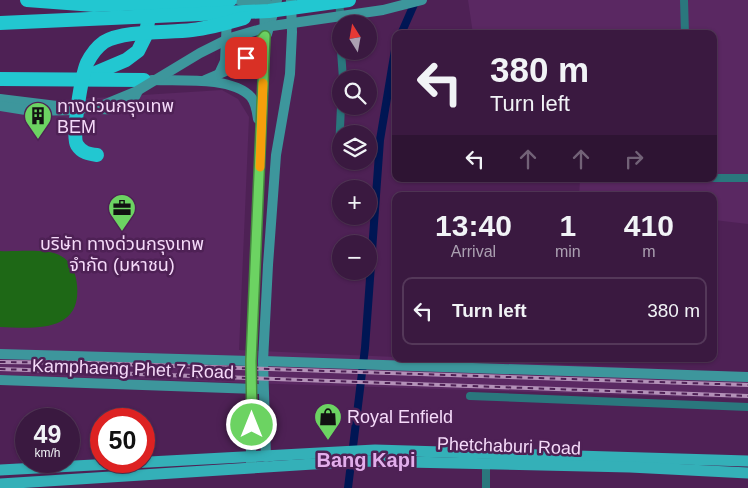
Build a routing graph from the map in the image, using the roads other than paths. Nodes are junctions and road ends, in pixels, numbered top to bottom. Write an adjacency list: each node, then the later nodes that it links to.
1 (27, 0): 12 (highway, bridge)
2 (147, 0): 21 (highway)
3 (152, 0): 12 (highway, bridge)
4 (229, 0): 12 (highway, bridge); 19 (main road)
5 (240, 0): 13 (main road)
6 (318, 0): 11 (main road); 15 (main road)
7 (339, 0): 14 (street)
8 (349, 0): 13 (highway, bridge)
9 (422, 0): 25 (main road, bridge)
10 (684, 0): 17 (street)
11 (291, 2): 13 (main road); 15 (main road)
12 (186, 3)
13 (270, 4): 16 (highway, bridge); 18 (main road); 27 (highway, bridge)
14 (340, 15)
15 (292, 16): 32 (main road)
16 (0, 23)
17 (685, 30)
18 (265, 36): 19 (main road); 26 (main road)
19 (219, 74): 23 (main road)
20 (0, 79): 21 (highway)
21 (80, 79): 22 (highway)
22 (144, 80): 23 (main road); 24 (main road)
23 (204, 81): 26 (main road)
24 (0, 99)
25 (0, 106)
26 (261, 137): 31 (main road)
27 (97, 155)
28 (717, 178): 29 (street)
29 (748, 178)
30 (0, 354): 31 (main road, Kamphaeng Phet 7 Road)
31 (251, 361): 35 (main road)
32 (263, 361): 33 (main road); 36 (main road)
33 (748, 377)
34 (0, 380): 35 (main road, Kamphaeng Phet 7 Road)
35 (252, 389): 36 (main road, Kamphaeng Phet 7 Road); 40 (main road)
36 (264, 389): 39 (main road)
37 (470, 396): 38 (street)
38 (748, 407)
39 (265, 430): 40 (main road); 42 (main road)
40 (252, 432): 46 (main road)
41 (361, 456): 43 (main road, Phetchaburi Road); 44 (main road, Phetchaburi Road); 47 (main road, Phetchaburi Road)
42 (266, 457): 43 (main road, Phetchaburi Road); 46 (main road, Phetchaburi Road)
43 (349, 457): 46 (main road, Phetchaburi Road)
44 (553, 460): 45 (main road, Phetchaburi Road); 47 (main road, Phetchaburi Road); 49 (main road, Phetchaburi Road)
45 (748, 461)
46 (251, 463): 48 (main road, Phetchaburi Road); 50 (main road, Phetchaburi Road)
47 (486, 464): 51 (street)
48 (0, 470)
49 (748, 473)
50 (0, 484)
51 (486, 488)

